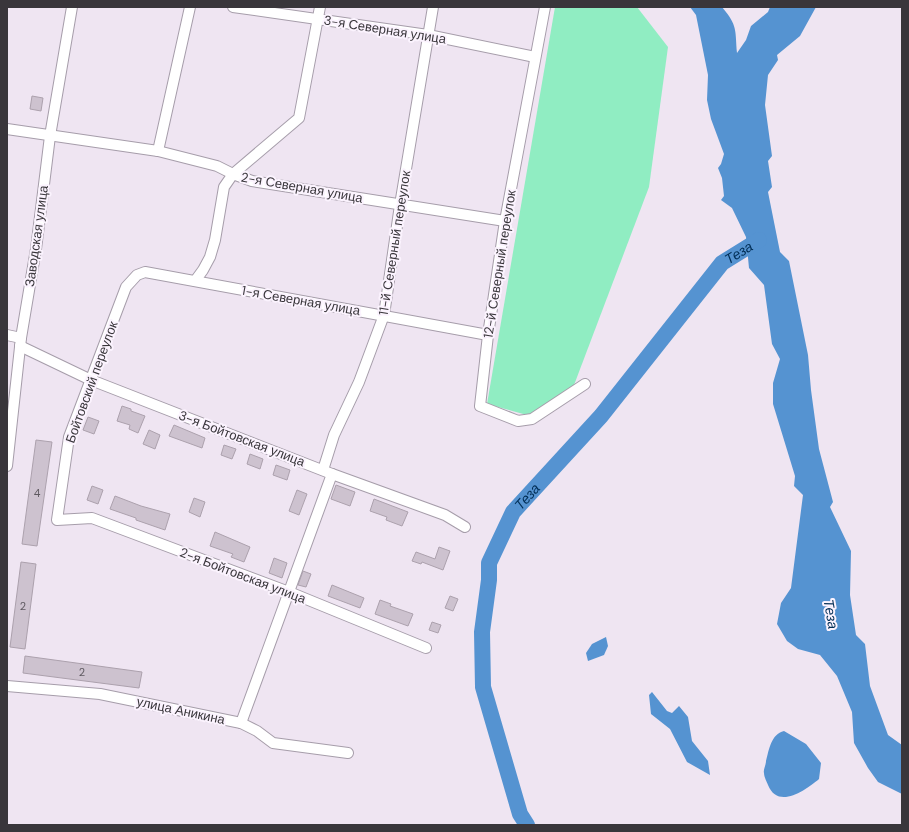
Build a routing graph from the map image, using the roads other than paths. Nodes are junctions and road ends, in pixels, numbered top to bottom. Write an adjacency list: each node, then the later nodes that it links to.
1 (72, 7): 11 (street, Заводская улица)
2 (190, 7): 12 (street)
3 (233, 7): 7 (street, 3-я Северная улица)
4 (320, 7): 7 (street)
5 (433, 7): 8 (street, 11-й Северный переулок)
6 (545, 7): 9 (street, 12-й Северный переулок)
7 (319, 19): 8 (street, 3-я Северная улица); 13 (street)
8 (428, 35): 9 (street, 3-я Северная улица); 14 (street, 11-й Северный переулок)
9 (535, 57): 15 (street, 12-й Северный переулок)
10 (7, 129): 11 (street, 2-я Северная улица)
11 (50, 136): 12 (street, 2-я Северная улица); 21 (street, Заводская улица)
12 (158, 151): 13 (street, 2-я Северная улица)
13 (233, 174): 14 (street, 2-я Северная улица); 17 (street)
14 (400, 205): 15 (street, 2-я Северная улица); 18 (street, 11-й Северный переулок)
15 (505, 221): 20 (street, 12-й Северный переулок)
16 (137, 275): 17 (street, 1-я Северная улица); 22 (street, Бойтовский переулок)
17 (195, 281): 18 (street, 1-я Северная улица)
18 (384, 315): 20 (street, 1-я Северная улица); 25 (street, 11-й Северный переулок)
19 (7, 335): 21 (street)
20 (488, 335): 23 (street, 12-й Северный переулок)
21 (20, 342): 22 (street, 3-я Бойтовская улица); 24 (street, Заводская улица)
22 (91, 380): 25 (street, 3-я Бойтовская улица); 26 (street, Бойтовский переулок)
23 (585, 384)
24 (7, 466)
25 (327, 472): 27 (street, 3-я Бойтовская улица); 28 (street, 11-й Северный переулок)
26 (57, 520): 28 (street, 2-я Бойтовская улица)
27 (465, 527)
28 (289, 592): 29 (street, 2-я Бойтовская улица); 31 (street, 11-й Северный переулок)
29 (426, 648)
30 (7, 686): 31 (street, улица Аникина)
31 (241, 723): 32 (street, улица Аникина)
32 (348, 753)

